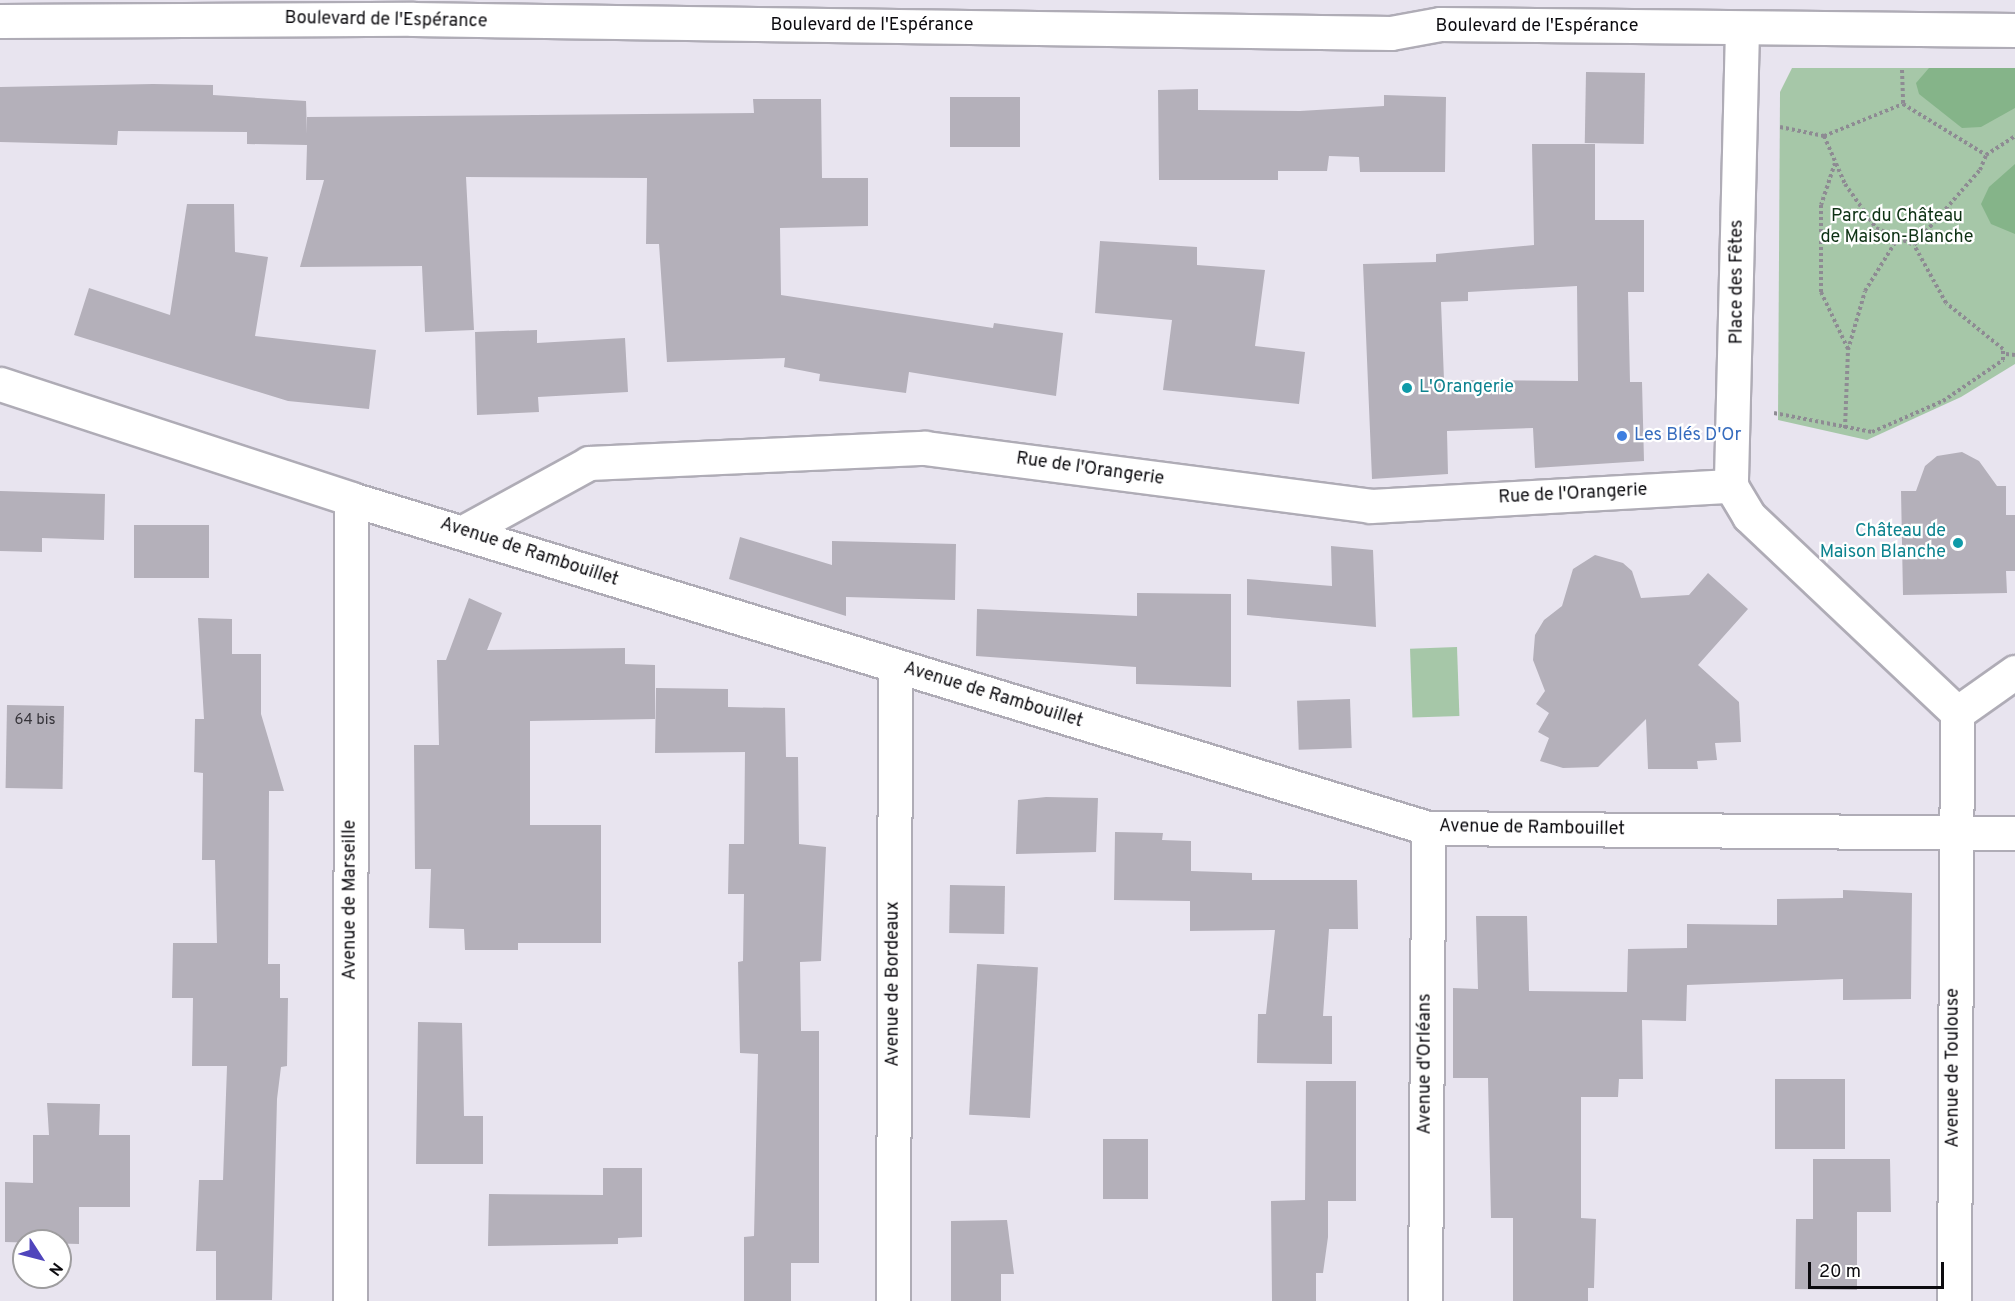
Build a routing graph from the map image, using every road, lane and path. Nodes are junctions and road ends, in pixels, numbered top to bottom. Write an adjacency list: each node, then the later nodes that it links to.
1 (414, 9): 3 (street, Boulevard de l'Espérance); 5 (street, Boulevard de l'Espérance)
2 (1440, 12): 3 (street, Boulevard de l'Espérance); 6 (street, Boulevard de l'Espérance)
3 (960, 13)
4 (1913, 19): 6 (street); 7 (street); 8 (path)
5 (0, 21)
6 (1742, 29): 9 (street, Place des Fêtes)
7 (2015, 30)
8 (1903, 104): 10 (path); 12 (path)
9 (1740, 123): 10 (path); 20 (street, Place des Fêtes)
10 (1824, 136): 13 (path)
11 (2015, 136): 12 (path)
12 (1986, 155): 15 (path)
13 (1835, 163): 14 (path); 16 (path)
14 (1896, 241): 15 (path); 16 (path)
15 (1914, 245): 17 (path)
16 (1848, 350): 21 (path)
17 (2006, 354): 18 (path); 21 (path)
18 (2015, 355)
19 (0, 384): 23 (street, Avenue de Rambouillet)
20 (1737, 414): 21 (path); 22 (street, Place des Fêtes)
21 (1845, 428)
22 (1731, 486): 24 (street, Rue de l'Orangerie); 27 (street)
23 (351, 499): 24 (street, Avenue de Rambouillet); 31 (street, Avenue de Marseille)
24 (465, 531): 25 (street, Avenue de Rambouillet)
25 (895, 667): 28 (street, Avenue de Rambouillet); 32 (street, Avenue de Bordeaux)
26 (2015, 672): 27 (street)
27 (1957, 713): 30 (street)
28 (1428, 828): 30 (street, Avenue de Rambouillet); 33 (street, Avenue d'Orléans)
29 (2015, 833): 30 (street, Avenue de Rambouillet)
30 (1952, 835): 34 (street, Avenue de Toulouse)
31 (350, 1301)
32 (893, 1301)
33 (1425, 1301)
34 (1954, 1301)

